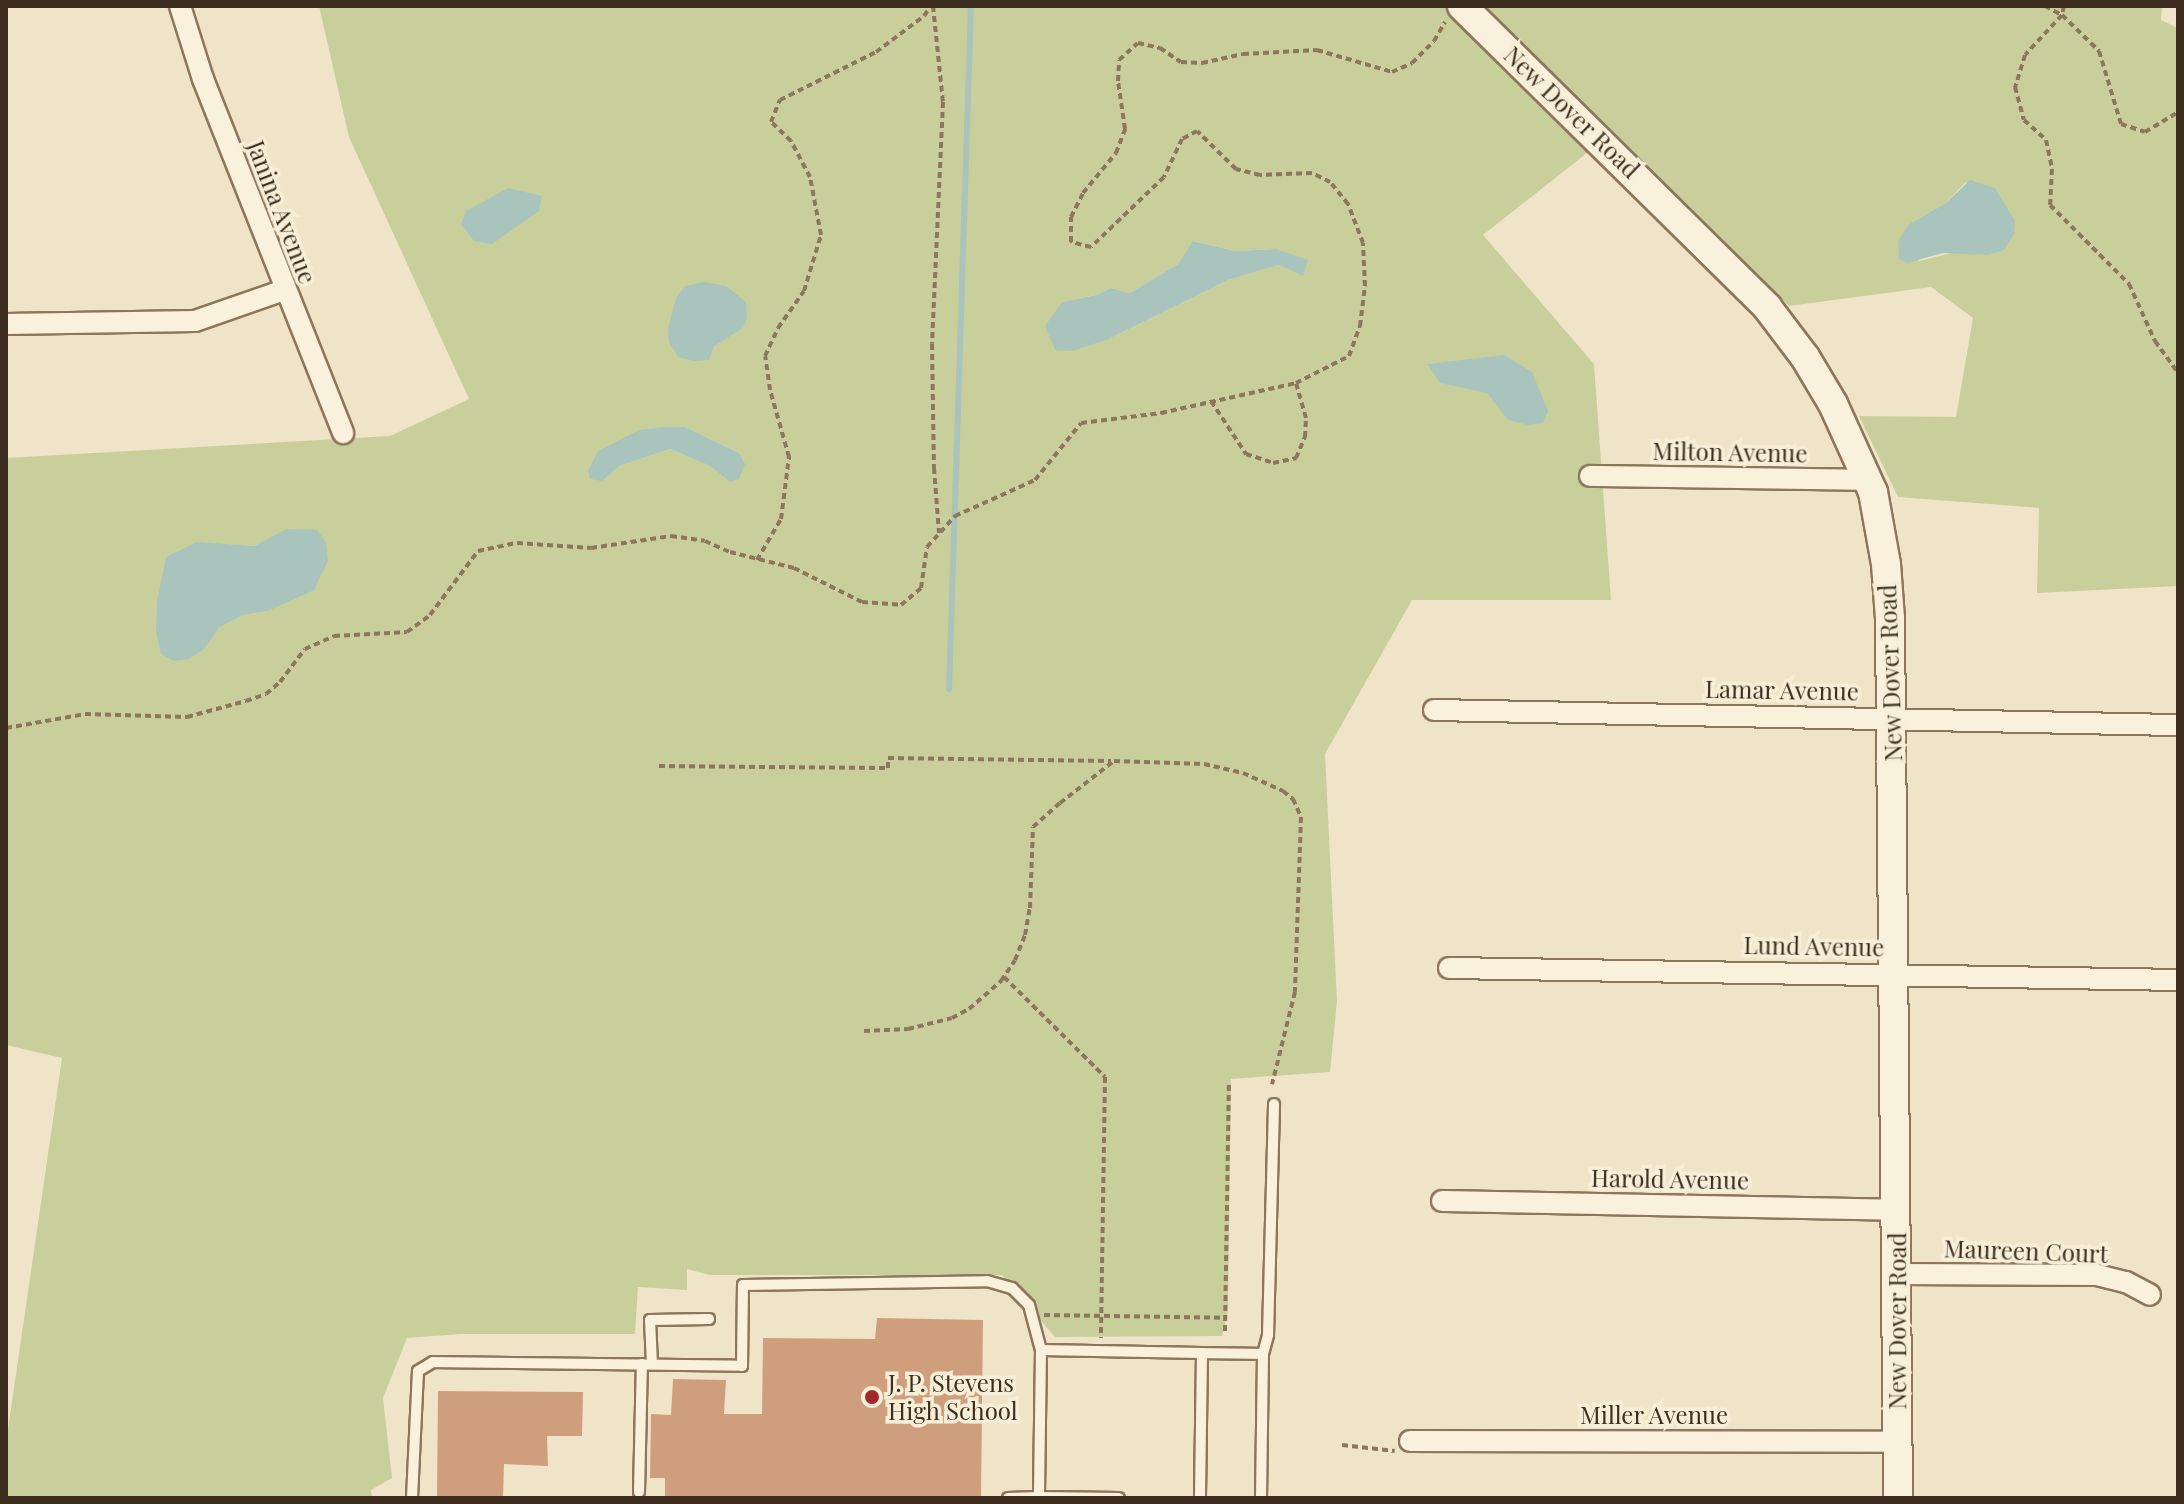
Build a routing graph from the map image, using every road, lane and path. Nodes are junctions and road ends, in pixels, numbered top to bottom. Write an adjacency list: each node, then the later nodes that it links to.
1 (180, 6): 8 (street, Janina Avenue)
2 (932, 6): 16 (path); 17 (path)
3 (2045, 6): 6 (path)
4 (2064, 6): 6 (path)
5 (1455, 12): 11 (path); 15 (street, New Dover Road)
6 (2062, 15): 7 (path); 10 (path)
7 (2178, 112)
8 (284, 290): 9 (street); 13 (street, Janina Avenue)
9 (6, 324)
10 (2178, 373)
11 (1296, 383): 12 (path); 12 (path)
12 (1211, 400): 16 (path)
13 (343, 433)
14 (1590, 476): 15 (street, Milton Avenue)
15 (1868, 480): 19 (street, New Dover Road)
16 (939, 533): 17 (path)
17 (757, 560): 21 (path)
18 (1434, 710): 19 (street, Lamar Avenue)
19 (1893, 717): 20 (street, Lamar Avenue); 25 (street, New Dover Road)
20 (2178, 725)
21 (6, 728)
22 (1114, 761): 23 (path); 26 (path); 30 (path)
23 (659, 766)
24 (1449, 968): 25 (street, Lund Avenue)
25 (1893, 973): 27 (street, Lund Avenue); 33 (street, New Dover Road)
26 (1004, 977): 28 (path); 40 (path)
27 (2178, 980)
28 (864, 1031)
29 (1229, 1084): 37 (path)
30 (1272, 1084)
31 (1274, 1104): 43 (lane)
32 (1442, 1201): 33 (street, Harold Avenue)
33 (1896, 1210): 34 (street, New Dover Road)
34 (1897, 1274): 35 (street, Maureen Court); 45 (street, New Dover Road)
35 (2150, 1295)
36 (1044, 1315): 37 (path)
37 (1225, 1318): 39 (path)
38 (709, 1319): 44 (lane)
39 (1225, 1331)
40 (1101, 1338)
41 (1041, 1350): 42 (lane); 44 (lane); 49 (lane)
42 (1202, 1353): 43 (lane); 53 (lane)
43 (1263, 1354): 54 (lane)
44 (647, 1364): 48 (lane); 50 (lane)
45 (1898, 1442): 47 (street, Miller Avenue); 55 (street, New Dover Road)
46 (1342, 1445): 47 (path)
47 (1409, 1447)
48 (639, 1492)
49 (1039, 1497): 51 (lane); 52 (lane)
50 (412, 1498)
51 (1008, 1498)
52 (1119, 1498)
53 (1200, 1498)
54 (1261, 1498)
55 (1898, 1498)

